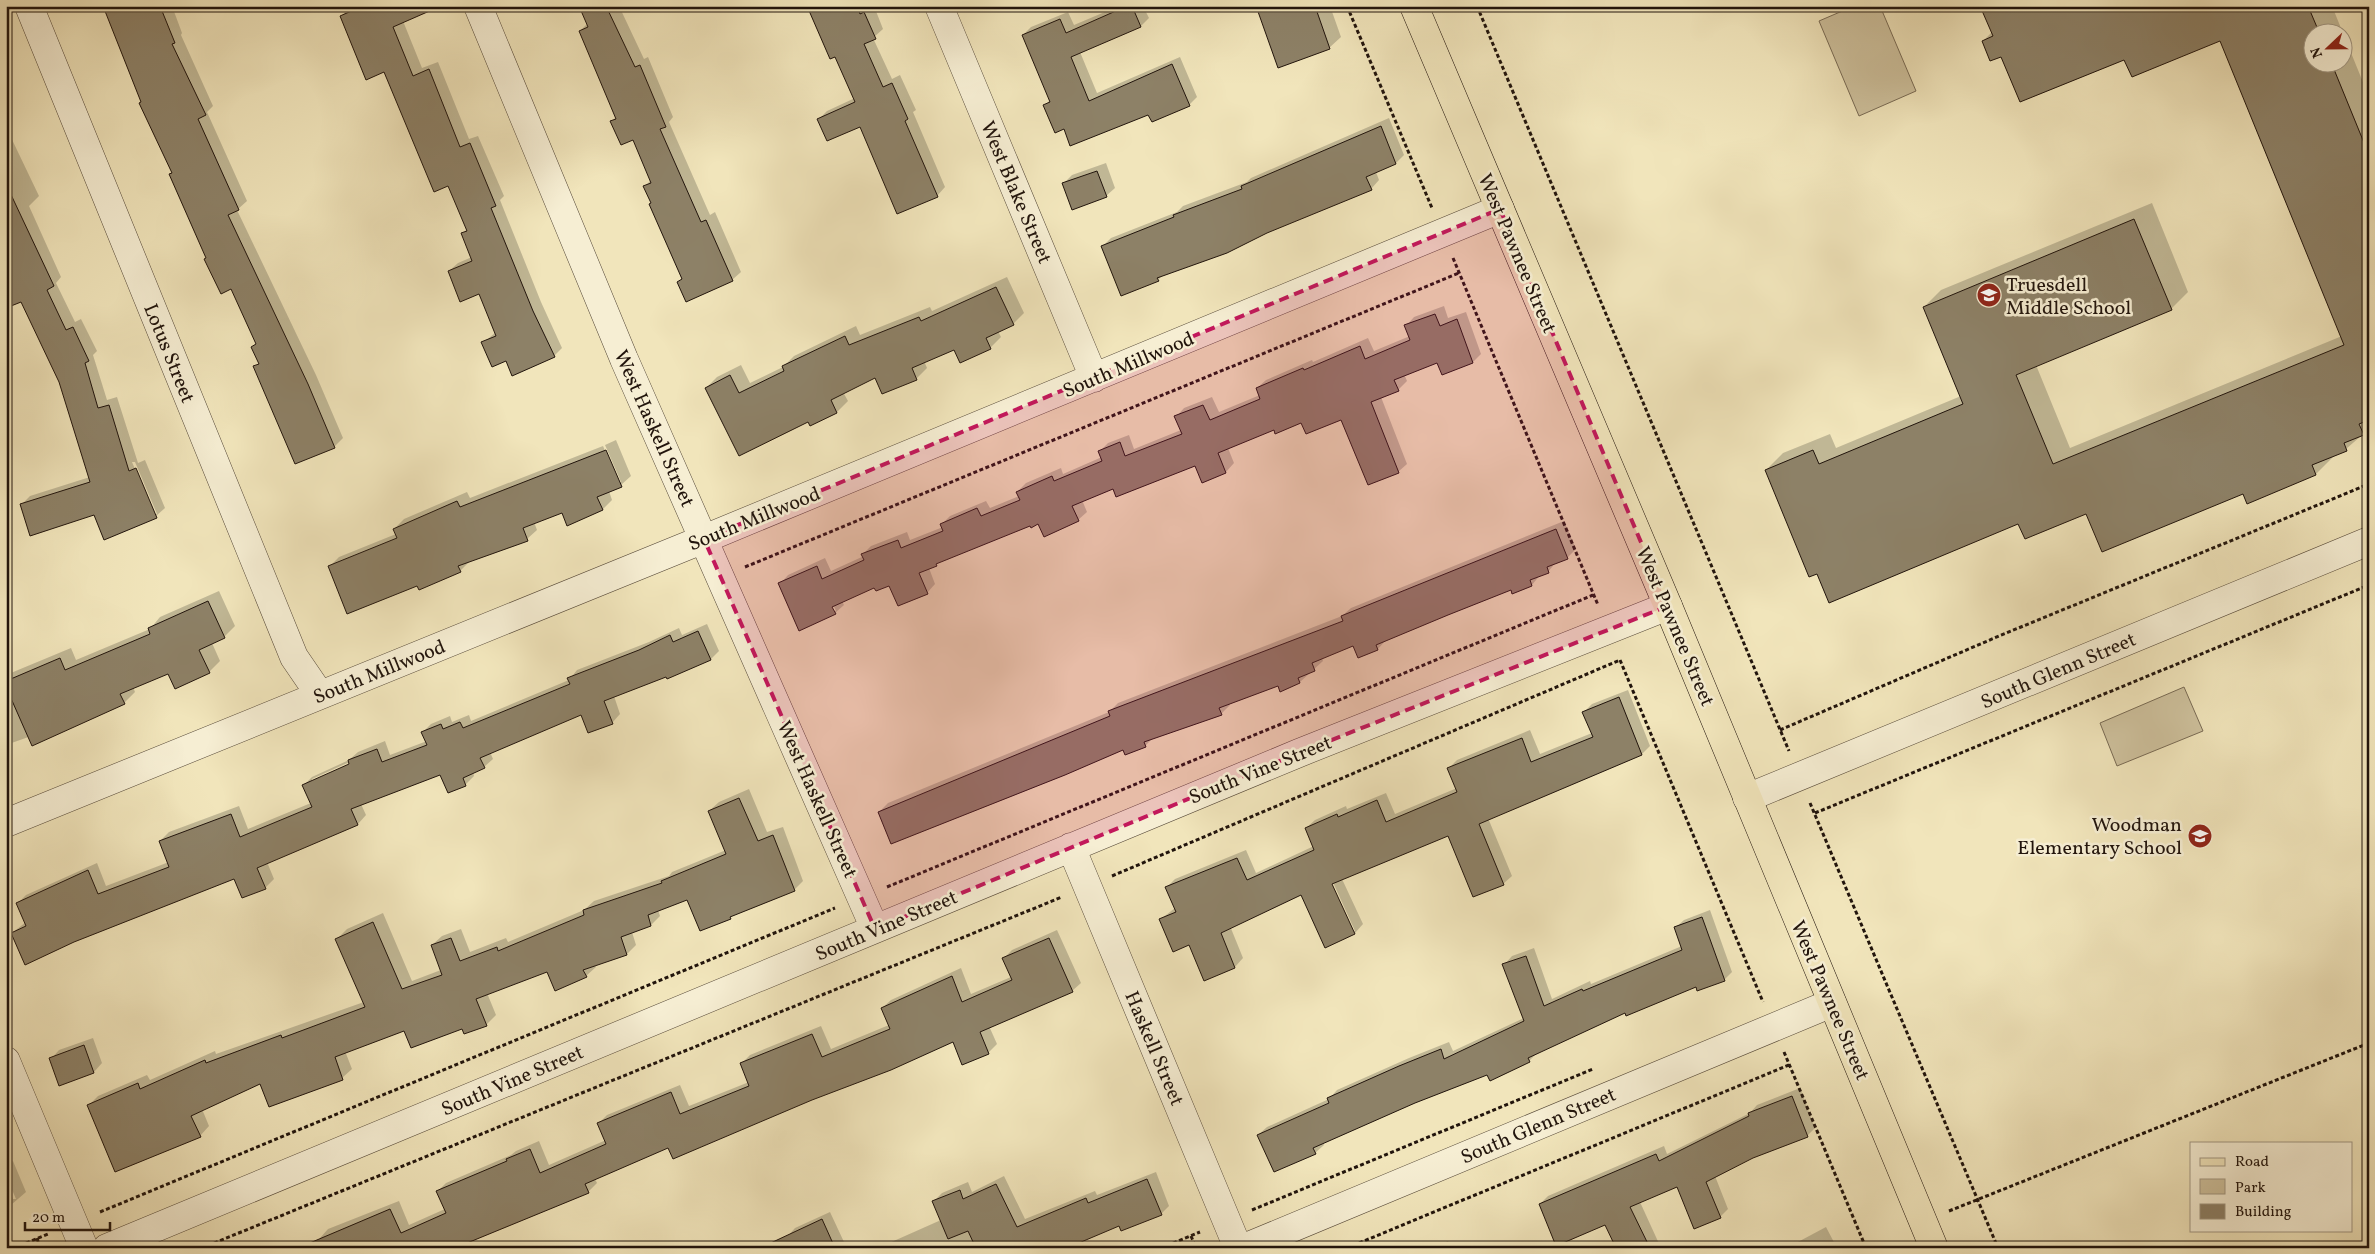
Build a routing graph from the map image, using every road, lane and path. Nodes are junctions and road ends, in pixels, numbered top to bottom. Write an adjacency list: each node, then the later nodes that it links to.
1 (29, 6): 17 (street, Lotus Street)
2 (478, 6): 10 (street, West Haskell Street)
3 (939, 6): 8 (street, West Blake Street)
4 (1414, 6): 6 (main road, West Pawnee Street)
5 (1477, 6): 18 (path)
6 (1500, 209): 8 (street, South Millwood); 15 (main road, West Pawnee Street)
7 (1459, 273): 12 (path)
8 (1094, 378): 10 (street, South Millwood)
9 (2369, 484): 18 (path)
10 (704, 539): 17 (street, South Millwood); 25 (street, West Haskell Street)
11 (2369, 541): 19 (street, South Glenn Street)
12 (744, 567)
13 (2369, 585): 21 (path)
14 (1593, 595): 25 (path)
15 (1668, 606): 20 (main road, West Pawnee Street); 23 (street, South Vine Street)
16 (1620, 660): 24 (path)
17 (320, 696): 22 (street, South Millwood)
18 (1780, 730): 19 (path)
19 (1800, 777): 20 (street, South Glenn Street); 21 (path)
20 (1747, 798): 28 (main road, West Pawnee Street)
21 (1815, 813): 34 (path)
22 (6, 823)
23 (1072, 847): 24 (street, Haskell Street); 26 (street, South Vine Street)
24 (1088, 886): 35 (street, Haskell Street); 44 (path)
25 (862, 897): 26 (street, West Haskell Street); 37 (path)
26 (876, 929): 43 (street, South Vine Street)
27 (1762, 1000): 29 (path)
28 (1832, 1003): 36 (main road, West Pawnee Street); 48 (street, South Glenn Street)
29 (1753, 1004)
30 (2369, 1043): 34 (path)
31 (6, 1061): 37 (street)
32 (1789, 1065): 49 (path)
33 (1596, 1068): 35 (path)
34 (1978, 1200): 36 (path); 51 (path)
35 (1226, 1221): 38 (path); 47 (street, Haskell Street)
36 (1923, 1222): 50 (main road, West Pawnee Street)
37 (74, 1223): 39 (path); 42 (street)
38 (1191, 1236): 45 (path); 46 (path)
39 (37, 1238): 40 (path); 41 (path)
40 (14, 1248)
41 (40, 1248)
42 (84, 1248)
43 (107, 1248)
44 (202, 1248)
45 (1162, 1248)
46 (1196, 1248)
47 (1238, 1248)
48 (1244, 1248)
49 (1347, 1248)
50 (1934, 1248)
51 (1998, 1248)

